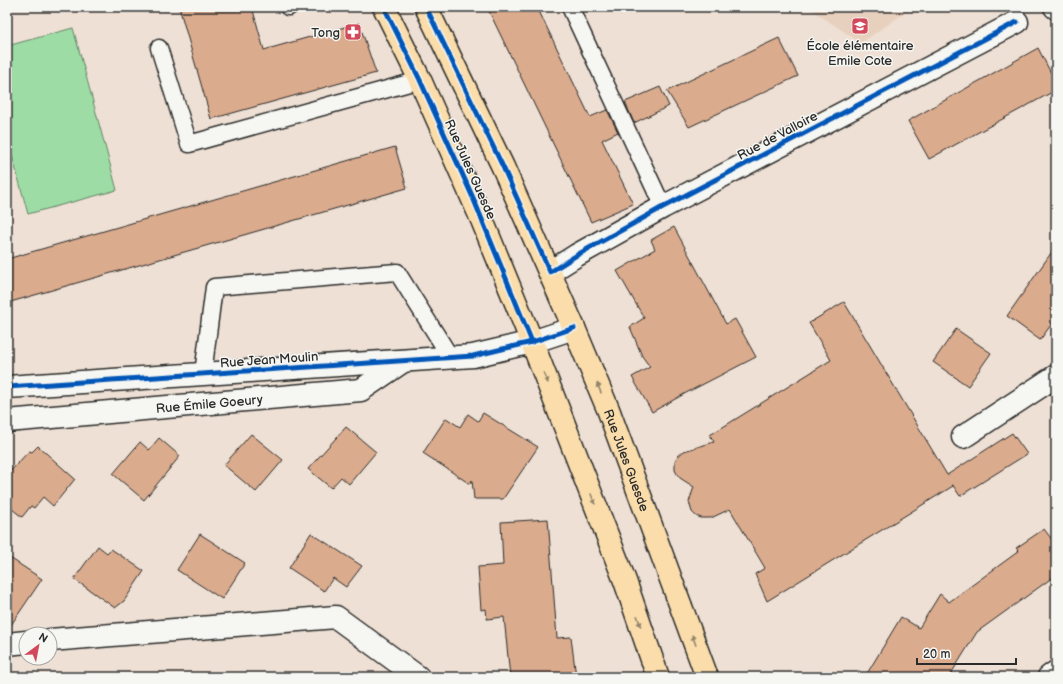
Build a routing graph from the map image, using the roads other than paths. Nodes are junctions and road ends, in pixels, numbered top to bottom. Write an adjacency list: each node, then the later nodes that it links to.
1 (384, 7): 6 (main road, Rue Jules Guesde)
2 (426, 7): 8 (main road, Rue Jules Guesde)
3 (570, 7): 7 (lane)
4 (1017, 22): 7 (street, Rue de Valloire)
5 (159, 48): 6 (lane)
6 (420, 80): 10 (main road, Rue Jules Guesde)
7 (663, 207): 8 (street, Rue de Valloire)
8 (550, 272): 9 (main road, Rue Jules Guesde)
9 (574, 328): 10 (street, Rue Jean Moulin); 24 (main road, Rue Jules Guesde, one-way to 9)
10 (532, 342): 11 (street, Rue Jean Moulin); 23 (main road, Rue Jules Guesde, one-way to 23)
11 (451, 358): 12 (street, Rue Jean Moulin); 13 (lane)
12 (403, 362): 13 (street, Rue Jean Moulin); 16 (street, Rue Émile Goeury)
13 (203, 374): 15 (street, Rue Jean Moulin)
14 (1056, 376): 17 (street)
15 (7, 387)
16 (7, 421)
17 (963, 437)
18 (58, 639): 22 (street)
19 (18, 643): 20 (street)
20 (7, 644)
21 (1056, 672): 25 (street)
22 (418, 677)
23 (658, 677)
24 (707, 677)
25 (1049, 677)

